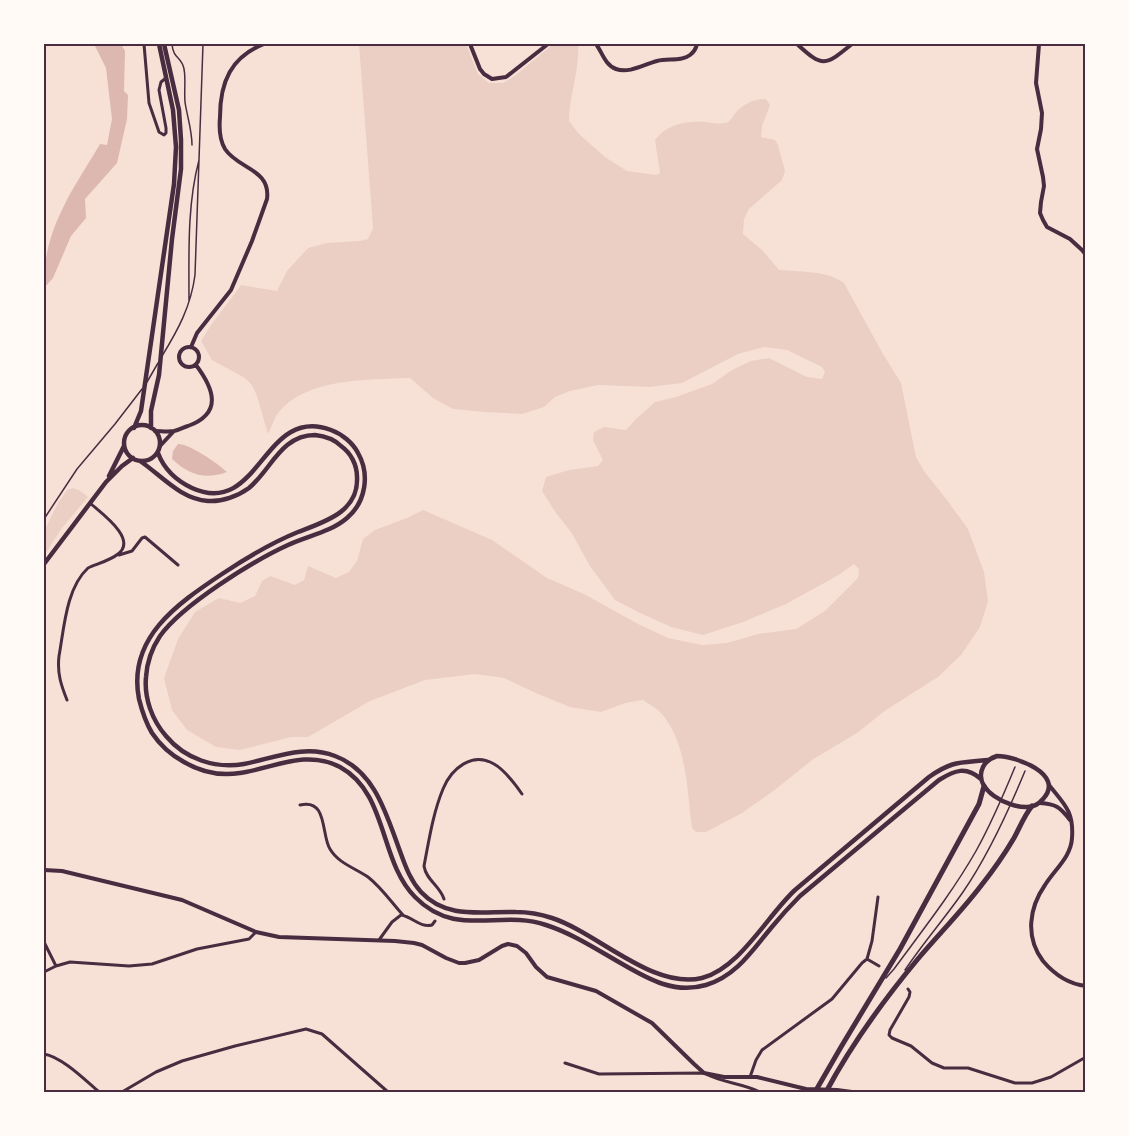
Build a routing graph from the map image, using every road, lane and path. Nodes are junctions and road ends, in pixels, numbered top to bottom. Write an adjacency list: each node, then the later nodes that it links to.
1 (144, 44): 14 (street)
2 (159, 44): 14 (main road)
3 (164, 44): 22 (main road)
4 (172, 44): 15 (path)
5 (203, 44): 16 (lane)
6 (264, 44): 19 (street)
7 (470, 44): 8 (street)
8 (548, 44)
9 (596, 44): 10 (street)
10 (697, 44)
11 (797, 44): 12 (street)
12 (852, 44)
13 (1039, 44): 17 (street)
14 (166, 78): 21 (main road)
15 (192, 145)
16 (200, 156): 18 (lane); 18 (lane)
17 (1086, 255)
18 (189, 304): 31 (lane)
19 (191, 347): 20 (street); 20 (street)
20 (196, 365): 23 (street)
21 (134, 428): 22 (main road); 24 (main road)
22 (153, 429): 23 (street); 25 (main road)
23 (174, 431): 25 (street)
24 (125, 444): 27 (main road); 29 (main road)
25 (160, 446): 26 (main road)
26 (158, 453): 28 (main road); 36 (main road)
27 (133, 458): 28 (main road); 29 (main road)
28 (140, 461): 39 (main road)
29 (106, 482): 30 (main road)
30 (90, 503): 32 (street); 33 (main road)
31 (44, 519)
32 (117, 555): 34 (street); 35 (street)
33 (44, 564)
34 (178, 566)
35 (67, 700)
36 (988, 760): 39 (main road); 40 (main road)
37 (1015, 767): 59 (lane)
38 (1025, 771): 62 (lane)
39 (981, 779): 41 (main road)
40 (1048, 784): 43 (main road); 46 (street)
41 (984, 786): 45 (main road); 59 (highway)
42 (522, 794): 49 (street)
43 (1039, 803): 45 (main road); 46 (street)
44 (300, 805): 50 (street)
45 (1032, 806): 62 (highway)
46 (1071, 821): 60 (street)
47 (44, 870): 52 (street)
48 (878, 897): 55 (street)
49 (444, 899)
50 (403, 915): 51 (street); 53 (street)
51 (435, 921)
52 (256, 932): 53 (street); 56 (street)
53 (379, 940): 66 (street)
54 (44, 942): 56 (street)
55 (867, 959): 57 (street); 67 (street)
56 (56, 966): 58 (street)
57 (879, 966)
58 (44, 972)
59 (879, 984): 72 (highway)
60 (1086, 986)
61 (908, 989): 64 (street)
62 (892, 992): 73 (highway)
63 (44, 1054): 68 (street)
64 (1086, 1057)
65 (565, 1064): 66 (street)
66 (704, 1073): 67 (street); 71 (street)
67 (750, 1077): 74 (street)
68 (99, 1092)
69 (122, 1092): 70 (street)
70 (388, 1092)
71 (760, 1092)
72 (815, 1092)
73 (826, 1092)
74 (852, 1092)

